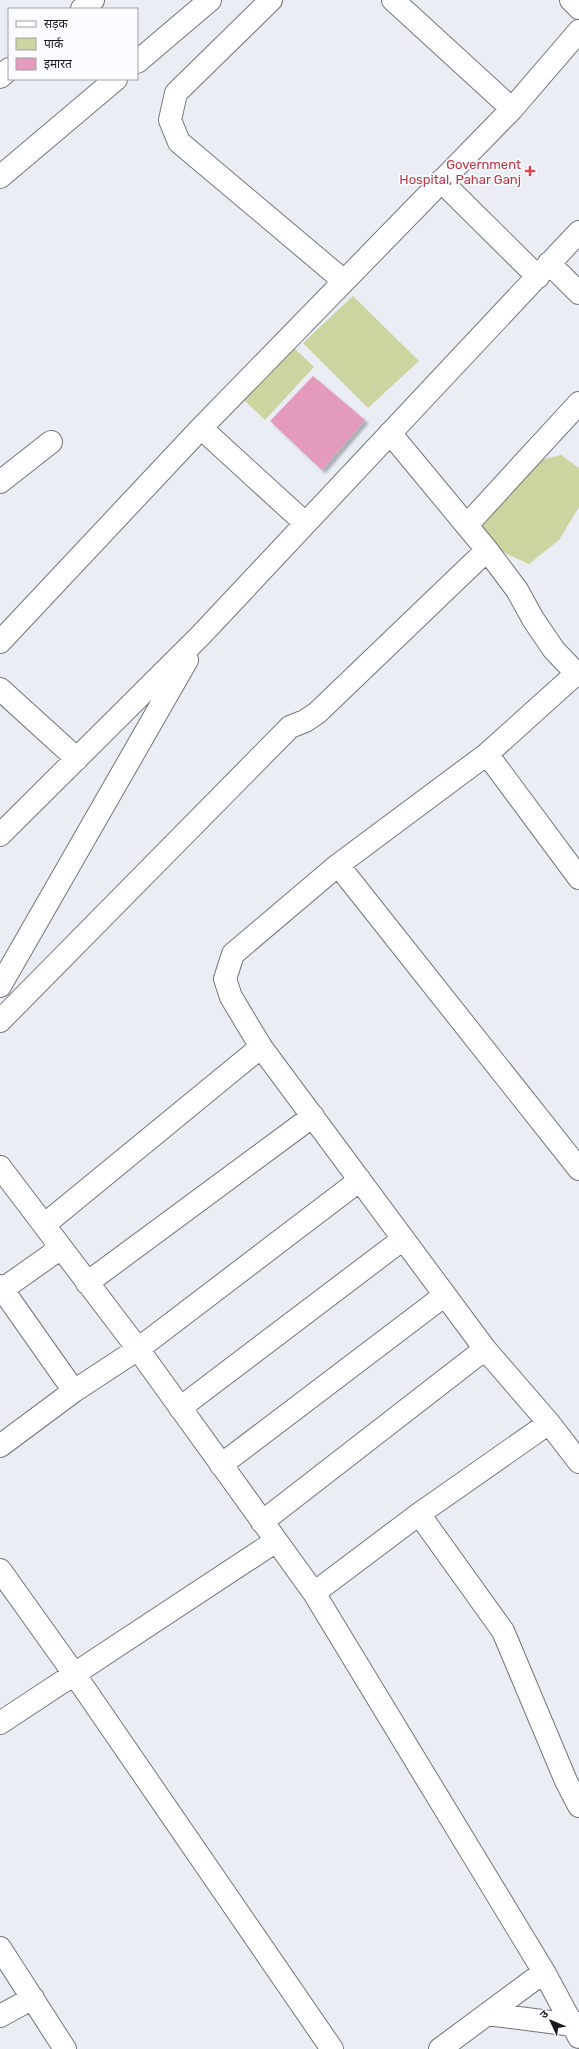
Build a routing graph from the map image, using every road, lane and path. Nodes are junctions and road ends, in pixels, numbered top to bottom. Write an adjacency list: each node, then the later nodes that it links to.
1 (93, 0): 6 (street)
2 (210, 0): 9 (street)
3 (393, 0): 13 (street)
4 (571, 0): 7 (street)
5 (268, 1): 18 (street)
6 (83, 8)
7 (579, 8)
8 (579, 31): 13 (street)
9 (138, 61)
10 (8, 71): 11 (street)
11 (0, 77)
12 (115, 80): 14 (street)
13 (512, 110): 15 (street)
14 (0, 177)
15 (442, 181): 17 (street); 18 (street)
16 (579, 232): 17 (street)
17 (543, 270): 19 (street); 22 (street)
18 (344, 281): 21 (street)
19 (579, 293)
20 (579, 403): 26 (street)
21 (201, 428): 25 (street); 29 (street)
22 (390, 433): 25 (street); 26 (street)
23 (51, 442): 24 (street)
24 (0, 482)
25 (304, 523): 28 (street)
26 (467, 525): 27 (street)
27 (488, 550): 30 (street); 40 (street)
28 (201, 635): 33 (street); 37 (street)
29 (0, 642)
30 (578, 674): 32 (street)
31 (0, 689): 33 (street)
32 (487, 754): 35 (street); 36 (street)
33 (76, 759): 34 (street)
34 (0, 835)
35 (338, 865): 41 (street); 44 (street)
36 (579, 878)
37 (31, 932): 38 (street); 39 (street)
38 (0, 957)
39 (0, 986)
40 (0, 1021)
41 (261, 1047): 42 (street); 46 (street)
42 (312, 1116): 45 (street); 49 (street)
43 (0, 1167): 46 (street)
44 (579, 1168)
45 (360, 1180): 47 (street); 52 (street)
46 (44, 1225): 48 (street)
47 (403, 1239): 51 (street); 55 (street)
48 (61, 1248): 49 (street); 50 (street)
49 (87, 1283): 52 (street)
50 (1, 1288): 54 (street)
51 (445, 1295): 53 (street); 59 (street)
52 (138, 1349): 54 (street); 55 (street)
53 (486, 1349): 56 (street); 61 (street)
54 (74, 1391): 57 (street)
55 (180, 1408): 59 (street)
56 (549, 1423): 58 (street); 60 (street)
57 (0, 1446)
58 (579, 1462)
59 (221, 1465): 61 (street)
60 (419, 1514): 64 (street); 67 (street)
61 (262, 1522): 62 (street)
62 (276, 1541): 64 (street); 65 (street)
63 (0, 1570): 65 (street)
64 (314, 1593): 69 (street)
65 (75, 1675): 66 (street); 75 (street)
66 (0, 1723)
67 (579, 1806)
68 (0, 1948): 70 (street)
69 (544, 1972): 71 (street); 73 (street)
70 (33, 1998): 72 (street); 74 (street)
71 (487, 2014): 73 (street); 76 (street)
72 (0, 2016)
73 (577, 2028)
74 (65, 2049)
75 (332, 2049)
76 (440, 2049)

